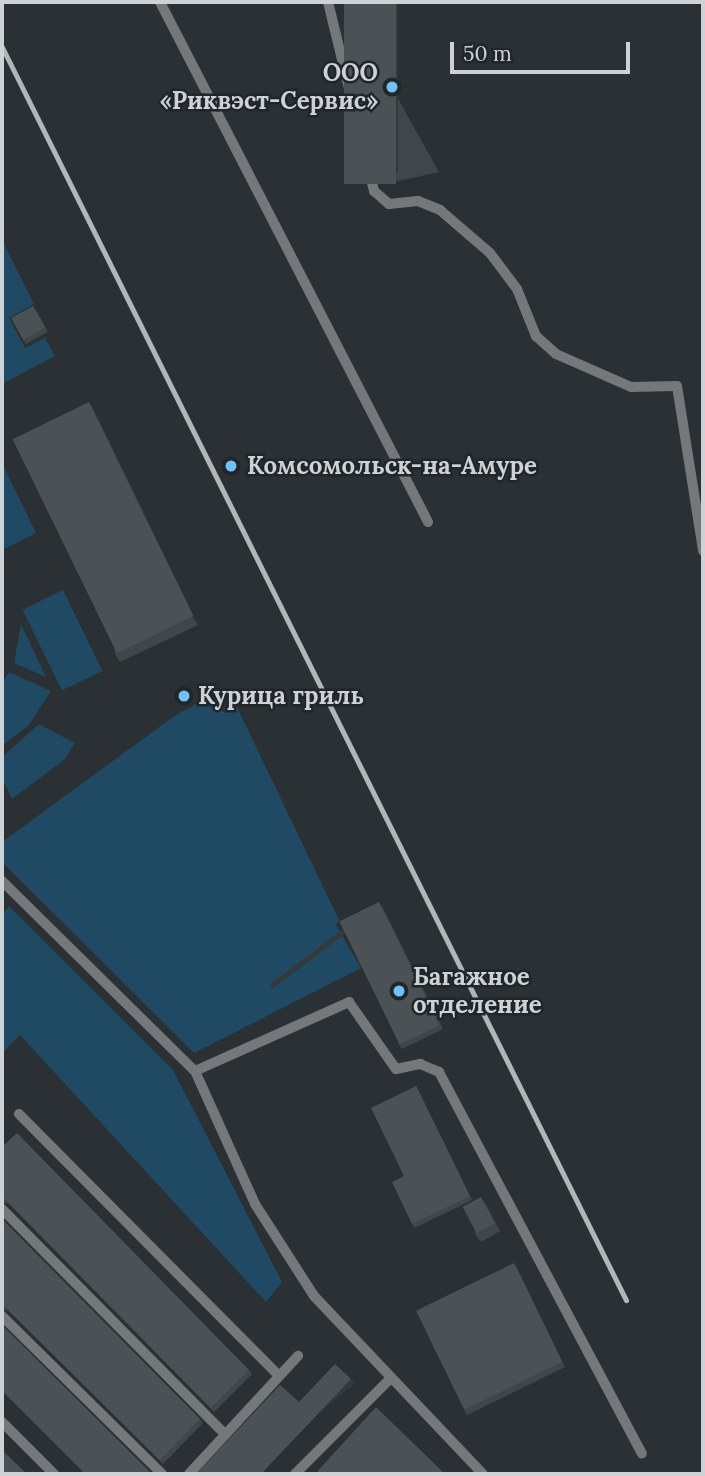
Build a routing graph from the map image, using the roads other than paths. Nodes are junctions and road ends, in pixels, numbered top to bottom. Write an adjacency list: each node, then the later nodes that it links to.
1 (160, 2): 3 (lane)
2 (328, 2): 4 (lane)
3 (428, 522)
4 (703, 551)
5 (2, 881): 6 (lane)
6 (195, 1071): 12 (lane); 15 (lane)
7 (19, 1114): 11 (lane)
8 (2, 1209): 14 (lane)
9 (2, 1316): 17 (lane)
10 (298, 1356): 11 (lane)
11 (279, 1376): 14 (lane)
12 (391, 1378): 19 (lane); 20 (lane)
13 (2, 1422): 16 (lane)
14 (225, 1434): 18 (lane)
15 (642, 1453)
16 (54, 1474)
17 (162, 1474)
18 (189, 1474)
19 (295, 1474)
20 (484, 1474)

